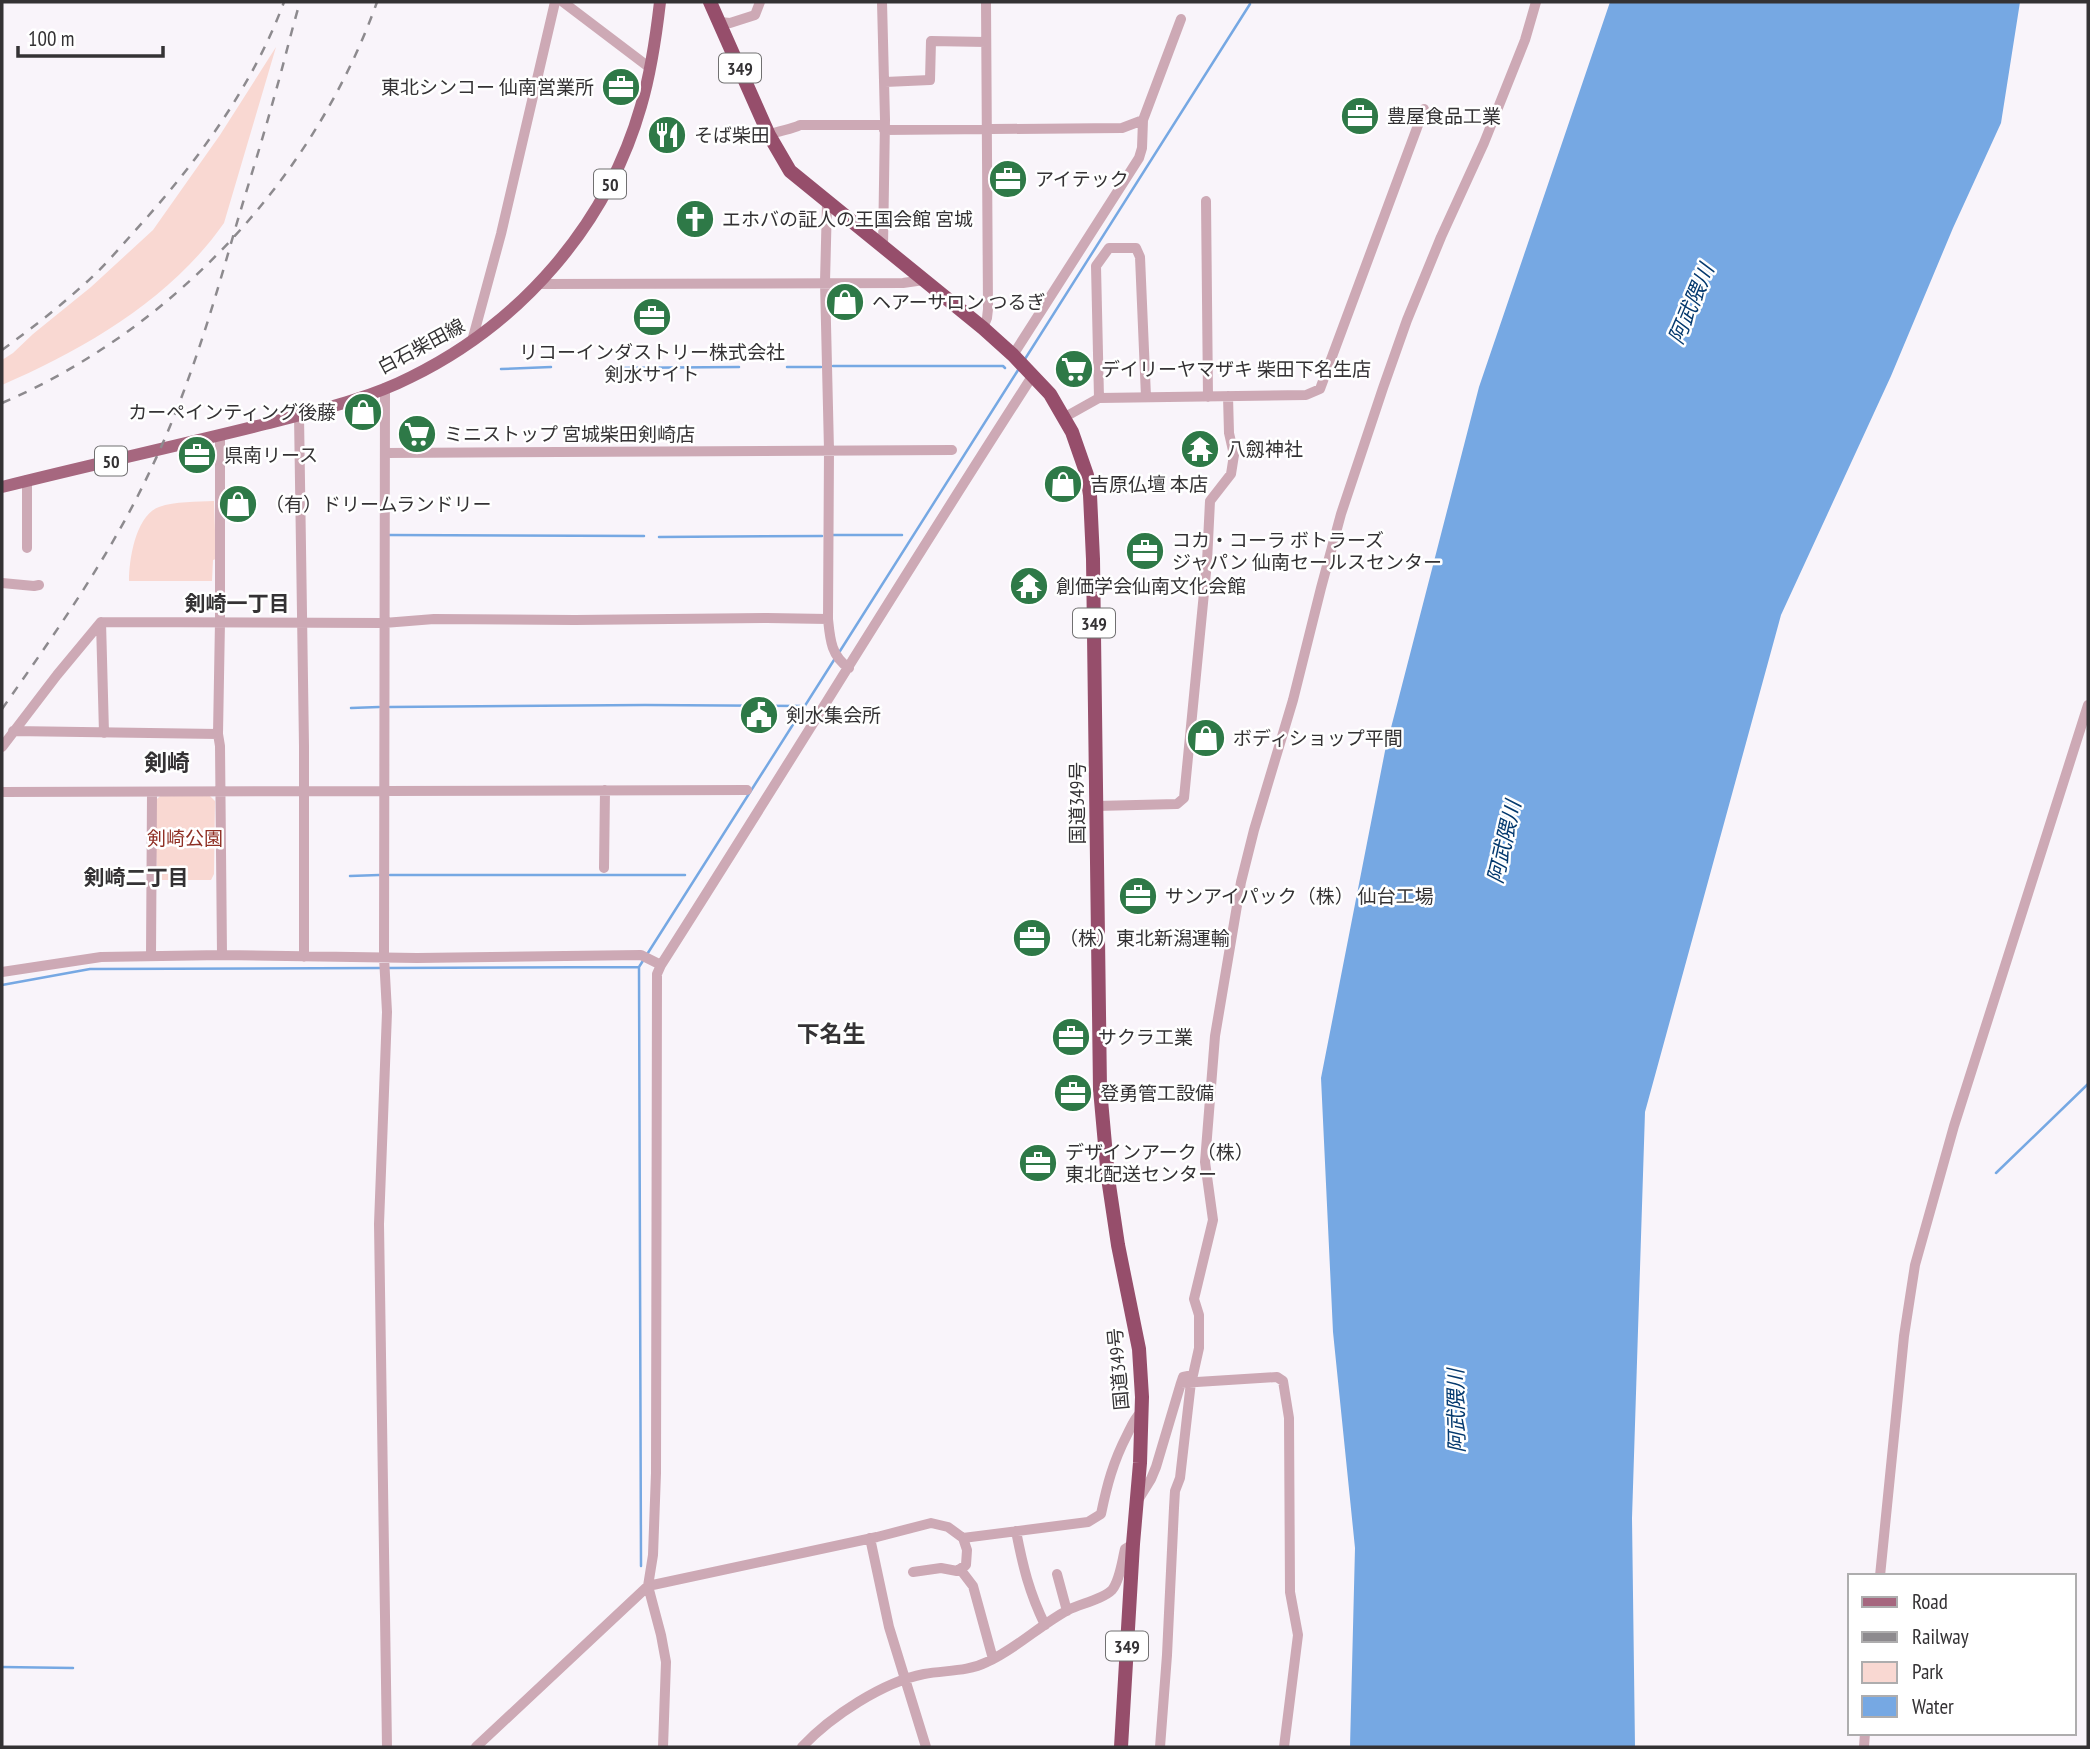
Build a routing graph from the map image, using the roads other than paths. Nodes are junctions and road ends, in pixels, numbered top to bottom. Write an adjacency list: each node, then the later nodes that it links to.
1 (555, 2): 26 (street)
2 (563, 2): 12 (street)
3 (660, 2): 12 (main road, 白石柴田線 / 50)
4 (710, 2): 10 (highway, 国道349号 / 349)
5 (760, 2): 10 (street)
6 (882, 2): 13 (street)
7 (986, 2): 11 (street)
8 (1536, 2): 71 (street)
9 (1181, 19): 15 (street)
10 (720, 22): 18 (highway, 国道349号 / 349)
11 (986, 42): 13 (street); 17 (street)
12 (650, 68): 24 (main road, 白石柴田線 / 50)
13 (885, 82): 16 (street)
14 (1424, 109): 30 (street)
15 (1143, 120): 17 (street); 27 (street)
16 (884, 127): 17 (street); 18 (street); 21 (street)
17 (986, 130): 25 (street)
18 (769, 135): 20 (highway, 国道349号 / 349)
19 (1206, 201): 32 (street)
20 (827, 203): 21 (highway, 国道349号 / 349); 23 (street)
21 (883, 247): 22 (highway, 国道349号 / 349)
22 (924, 280): 23 (street); 25 (highway, 国道349号 / 349)
23 (825, 282): 24 (street); 37 (street)
24 (540, 284): 26 (main road, 白石柴田線 / 50)
25 (983, 328): 27 (highway, 国道349号 / 349)
26 (472, 342): 29 (main road, 白石柴田線 / 50)
27 (1015, 357): 28 (highway, 国道349号 / 349)
28 (1031, 373): 35 (highway, 国道349号 / 349); 50 (street)
29 (385, 388): 34 (main road, 白石柴田線 / 50); 39 (street)
30 (1228, 396): 32 (street); 63 (street)
31 (1146, 397): 32 (street); 33 (street); 33 (street)
32 (1208, 397)
33 (1099, 398): 35 (street)
34 (299, 415): 36 (main road, 白石柴田線 / 50); 48 (street)
35 (1065, 417): 63 (highway, 国道349号 / 349)
36 (220, 435): 40 (main road, 白石柴田線 / 50); 46 (street)
37 (829, 450): 38 (street); 39 (street); 45 (street)
38 (952, 450)
39 (386, 453): 49 (street)
40 (27, 480): 41 (main road, 白石柴田線 / 50); 42 (street)
41 (2, 487)
42 (27, 548)
43 (2, 583): 44 (street)
44 (39, 585)
45 (828, 619): 49 (street); 50 (street)
46 (220, 621): 47 (street); 48 (street); 54 (street)
47 (101, 622): 52 (street); 53 (street)
48 (302, 622): 49 (street); 59 (street)
49 (384, 623): 60 (street)
50 (847, 667): 69 (street)
51 (2088, 705): 81 (street)
52 (13, 731): 53 (street); 55 (street)
53 (104, 733): 54 (street)
54 (218, 734): 58 (street)
55 (2, 747)
56 (606, 790): 57 (street); 60 (street); 64 (street)
57 (747, 790)
58 (220, 791): 59 (street); 62 (street); 65 (street)
59 (304, 791): 60 (street); 67 (street)
60 (386, 791): 68 (street)
61 (2, 792): 62 (street)
62 (152, 793): 66 (street)
63 (1097, 806): 72 (highway, 国道349号 / 349)
64 (604, 868)
65 (222, 955): 66 (street); 67 (street)
66 (151, 956): 70 (street)
67 (304, 957): 68 (street)
68 (385, 963): 69 (street); 87 (street)
69 (658, 964): 82 (street)
70 (2, 972)
71 (1186, 1382): 73 (street); 93 (street); 94 (street)
72 (1142, 1411): 73 (highway, 国道349号 / 349); 74 (street)
73 (1136, 1501): 77 (highway, 国道349号 / 349)
74 (1016, 1531): 76 (street); 84 (street)
75 (870, 1538): 76 (street); 82 (street); 86 (street)
76 (963, 1538): 78 (street)
77 (1133, 1544): 83 (street); 92 (highway, 国道349号 / 349)
78 (960, 1569): 79 (street); 85 (street)
79 (914, 1572)
80 (1057, 1574): 83 (street)
81 (1880, 1574)
82 (648, 1586): 88 (street); 89 (street)
83 (1067, 1611): 84 (street)
84 (1045, 1625): 85 (street)
85 (993, 1659): 86 (street)
86 (905, 1679): 90 (street); 91 (street)
87 (387, 1747)
88 (477, 1747)
89 (663, 1747)
90 (802, 1747)
91 (926, 1747)
92 (1121, 1747)
93 (1160, 1747)
94 (1284, 1747)

